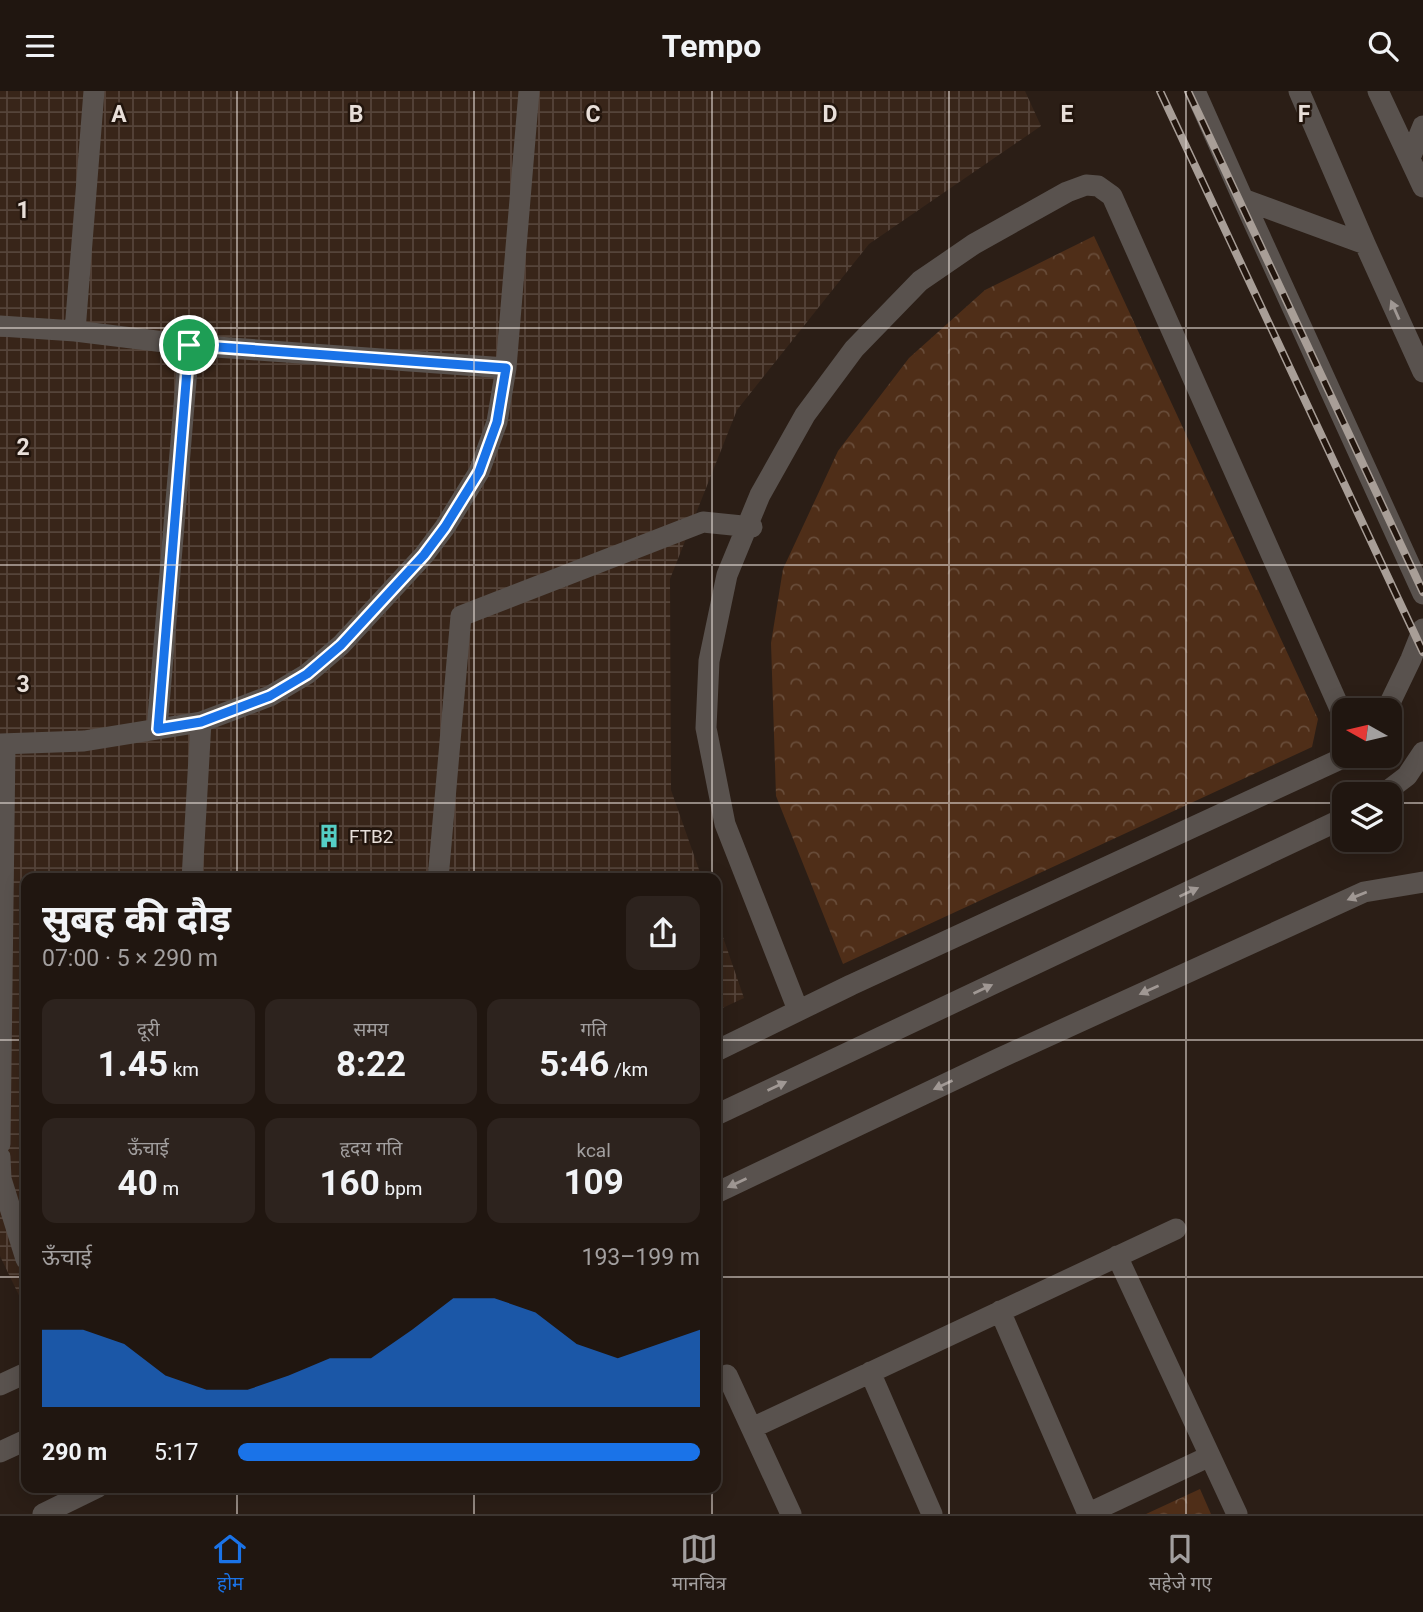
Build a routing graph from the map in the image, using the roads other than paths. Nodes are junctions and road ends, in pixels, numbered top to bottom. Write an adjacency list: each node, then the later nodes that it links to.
1 (94, 91): 12 (street)
2 (528, 91): 14 (street)
3 (1195, 91): 9 (street)
4 (1299, 91): 10 (street)
5 (1378, 91): 7 (street)
6 (1423, 125): 7 (street)
7 (1410, 158): 8 (street)
8 (1423, 187)
9 (1243, 199): 10 (street); 17 (street)
10 (1365, 244): 15 (street, one-way to 10)
11 (0, 326): 12 (street)
12 (75, 331): 13 (street)
13 (189, 345): 14 (street); 22 (street)
14 (506, 368): 21 (street)
15 (1423, 372)
16 (749, 527): 19 (street); 29 (street); 31 (street)
17 (1423, 594)
18 (1423, 629): 20 (street)
19 (1336, 698)
20 (1392, 698)
21 (201, 722): 22 (street); 28 (street)
22 (158, 729): 23 (street)
23 (2, 745): 34 (street)
24 (1423, 752): 26 (street)
25 (1332, 762): 31 (street)
26 (1399, 782)
27 (1332, 824): 33 (street, one-way to 27)
28 (192, 873)
29 (439, 873)
30 (1423, 882): 36 (street, one-way to 36)
31 (798, 1010): 32 (street)
32 (721, 1048)
33 (721, 1113)
34 (0, 1144)
35 (0, 1157): 38 (street)
36 (721, 1191)
37 (1176, 1229): 39 (street)
38 (21, 1243)
39 (1116, 1256): 40 (street); 48 (street)
40 (1000, 1311): 41 (street); 53 (street)
41 (870, 1372): 45 (street); 52 (street)
42 (21, 1375): 44 (street)
43 (727, 1375): 45 (street)
44 (0, 1385)
45 (752, 1428): 51 (street)
46 (21, 1442): 47 (street)
47 (0, 1452)
48 (1210, 1457): 53 (street); 54 (street)
49 (86, 1493): 50 (street)
50 (43, 1514)
51 (791, 1514)
52 (932, 1514)
53 (1087, 1514)
54 (1237, 1514)

